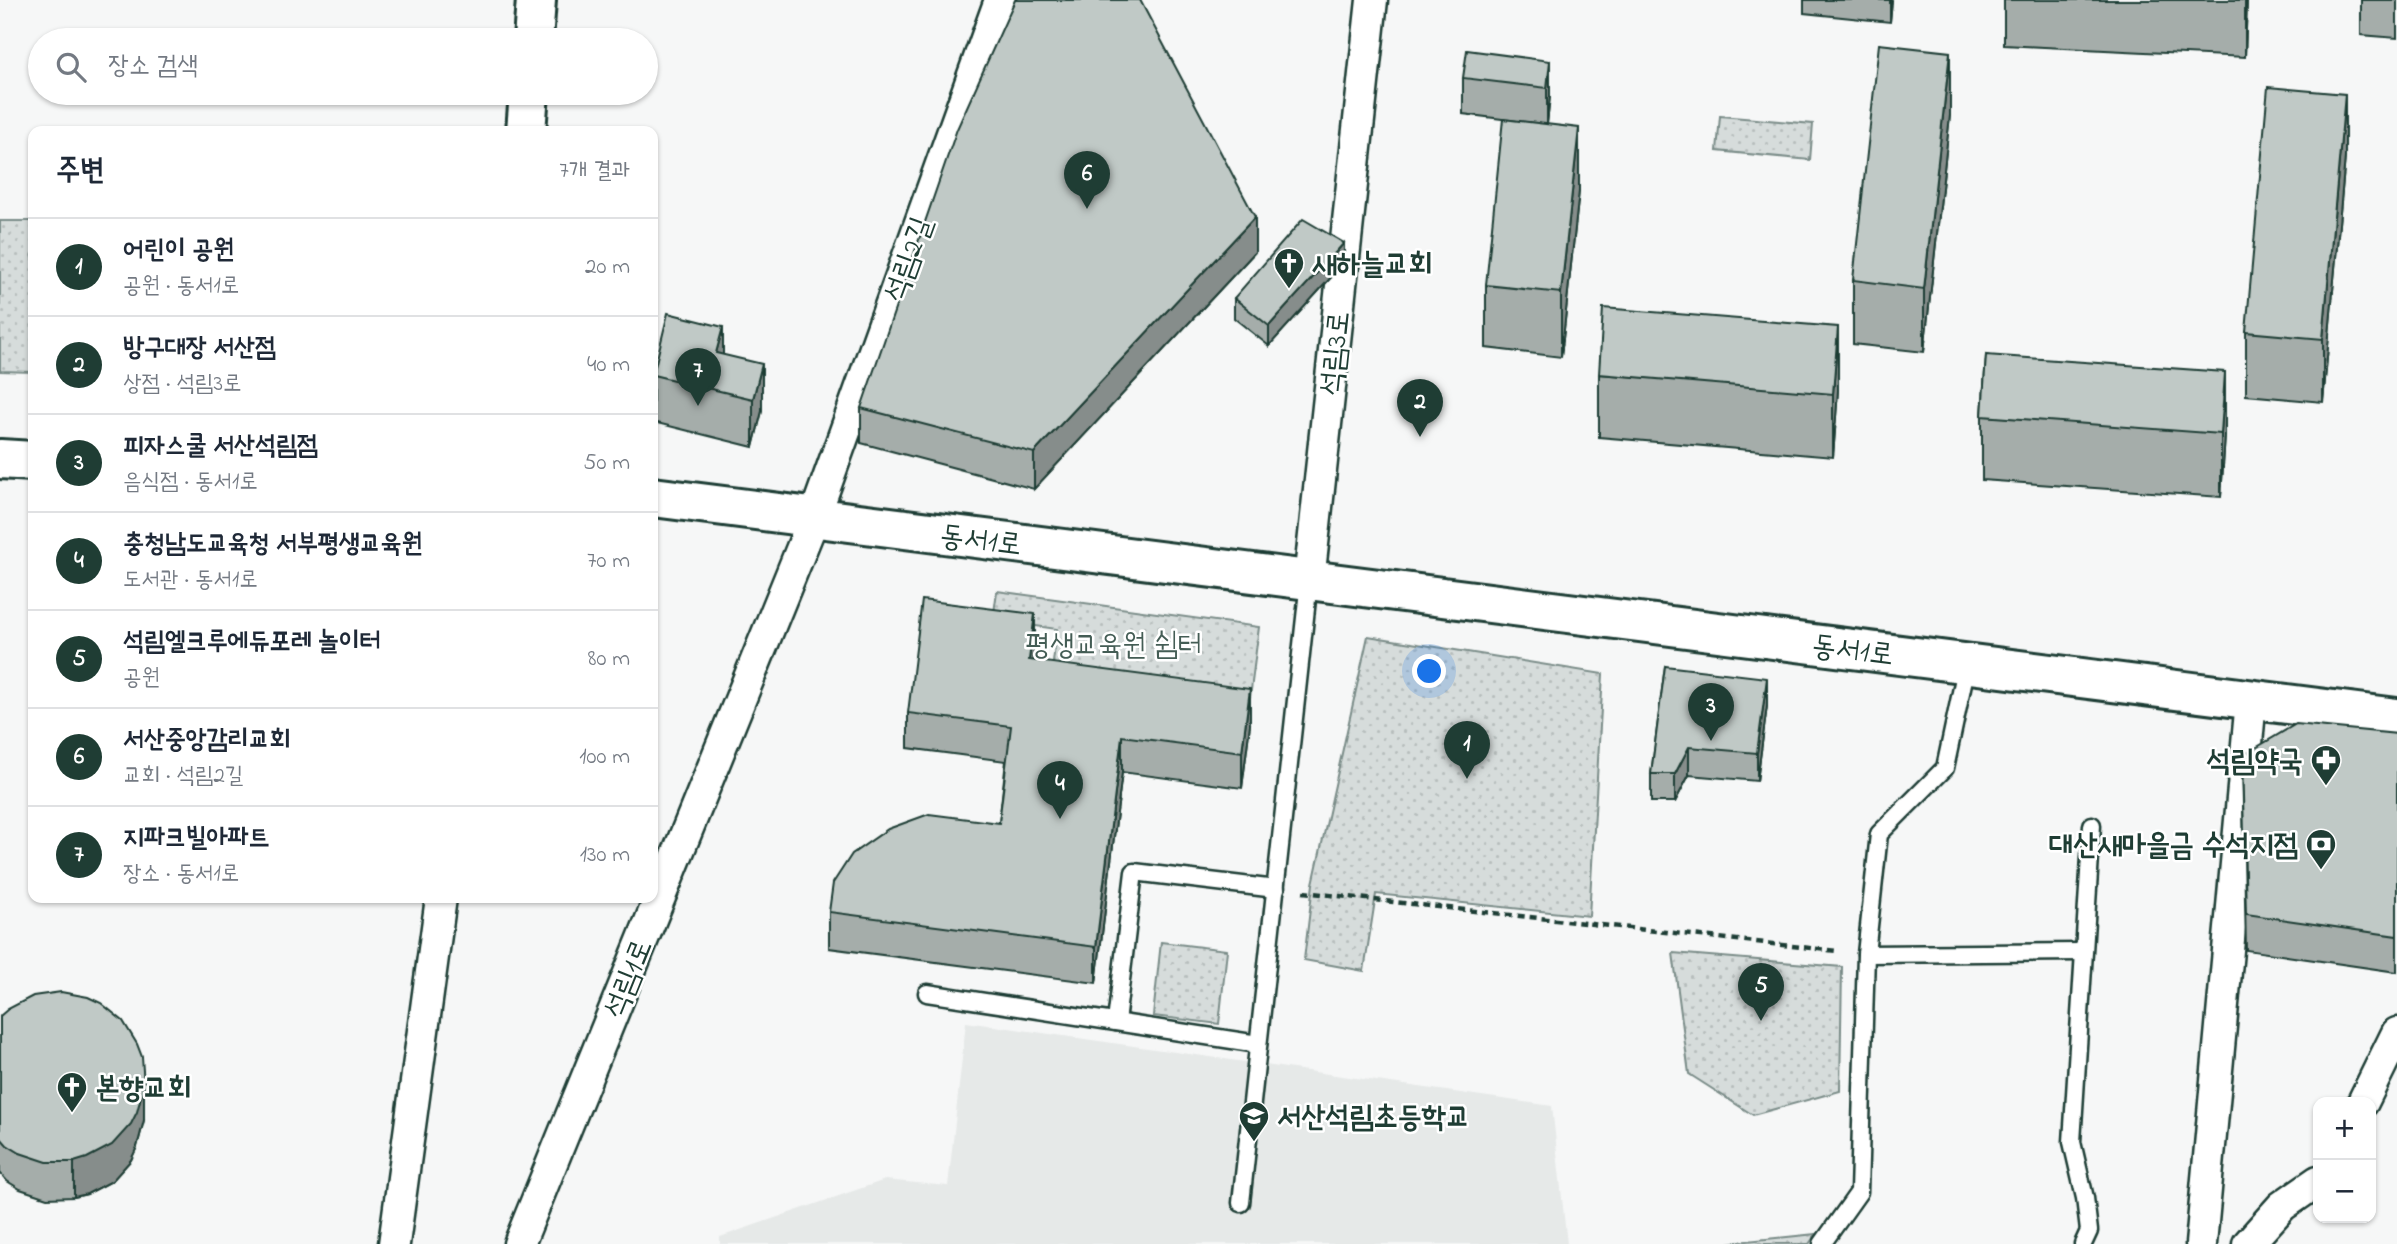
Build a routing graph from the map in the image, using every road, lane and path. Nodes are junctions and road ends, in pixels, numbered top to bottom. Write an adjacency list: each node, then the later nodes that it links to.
1 (536, 0): 4 (street)
2 (1000, 0): 10 (street, 석림2길)
3 (1372, 0): 11 (street, 석림3로)
4 (534, 28)
5 (527, 105): 6 (street)
6 (526, 126)
7 (0, 459): 8 (street)
8 (28, 461)
9 (658, 498): 10 (street, 동서1로)
10 (814, 518): 11 (street, 동서1로); 17 (street, 석림1로)
11 (1309, 581): 12 (street, 동서1로); 16 (lane)
12 (1967, 664): 13 (street, 동서1로); 21 (lane)
13 (2251, 700): 14 (street, 동서1로); 33 (street)
14 (2397, 718)
15 (2092, 824): 20 (lane)
16 (1276, 889): 21 (path); 23 (lane); 25 (lane)
17 (658, 902)
18 (440, 903): 29 (street)
19 (658, 903): 30 (street, 석림1로)
20 (2083, 952): 21 (lane); 32 (lane)
21 (1866, 954): 31 (lane)
22 (927, 993): 23 (lane)
23 (1116, 1022): 25 (lane)
24 (2397, 1033): 26 (street)
25 (1258, 1044): 28 (lane)
26 (2365, 1097)
27 (2313, 1184): 34 (street)
28 (1241, 1203)
29 (394, 1244)
30 (519, 1244)
31 (1822, 1244)
32 (2083, 1244)
33 (2201, 1244)
34 (2248, 1244)

